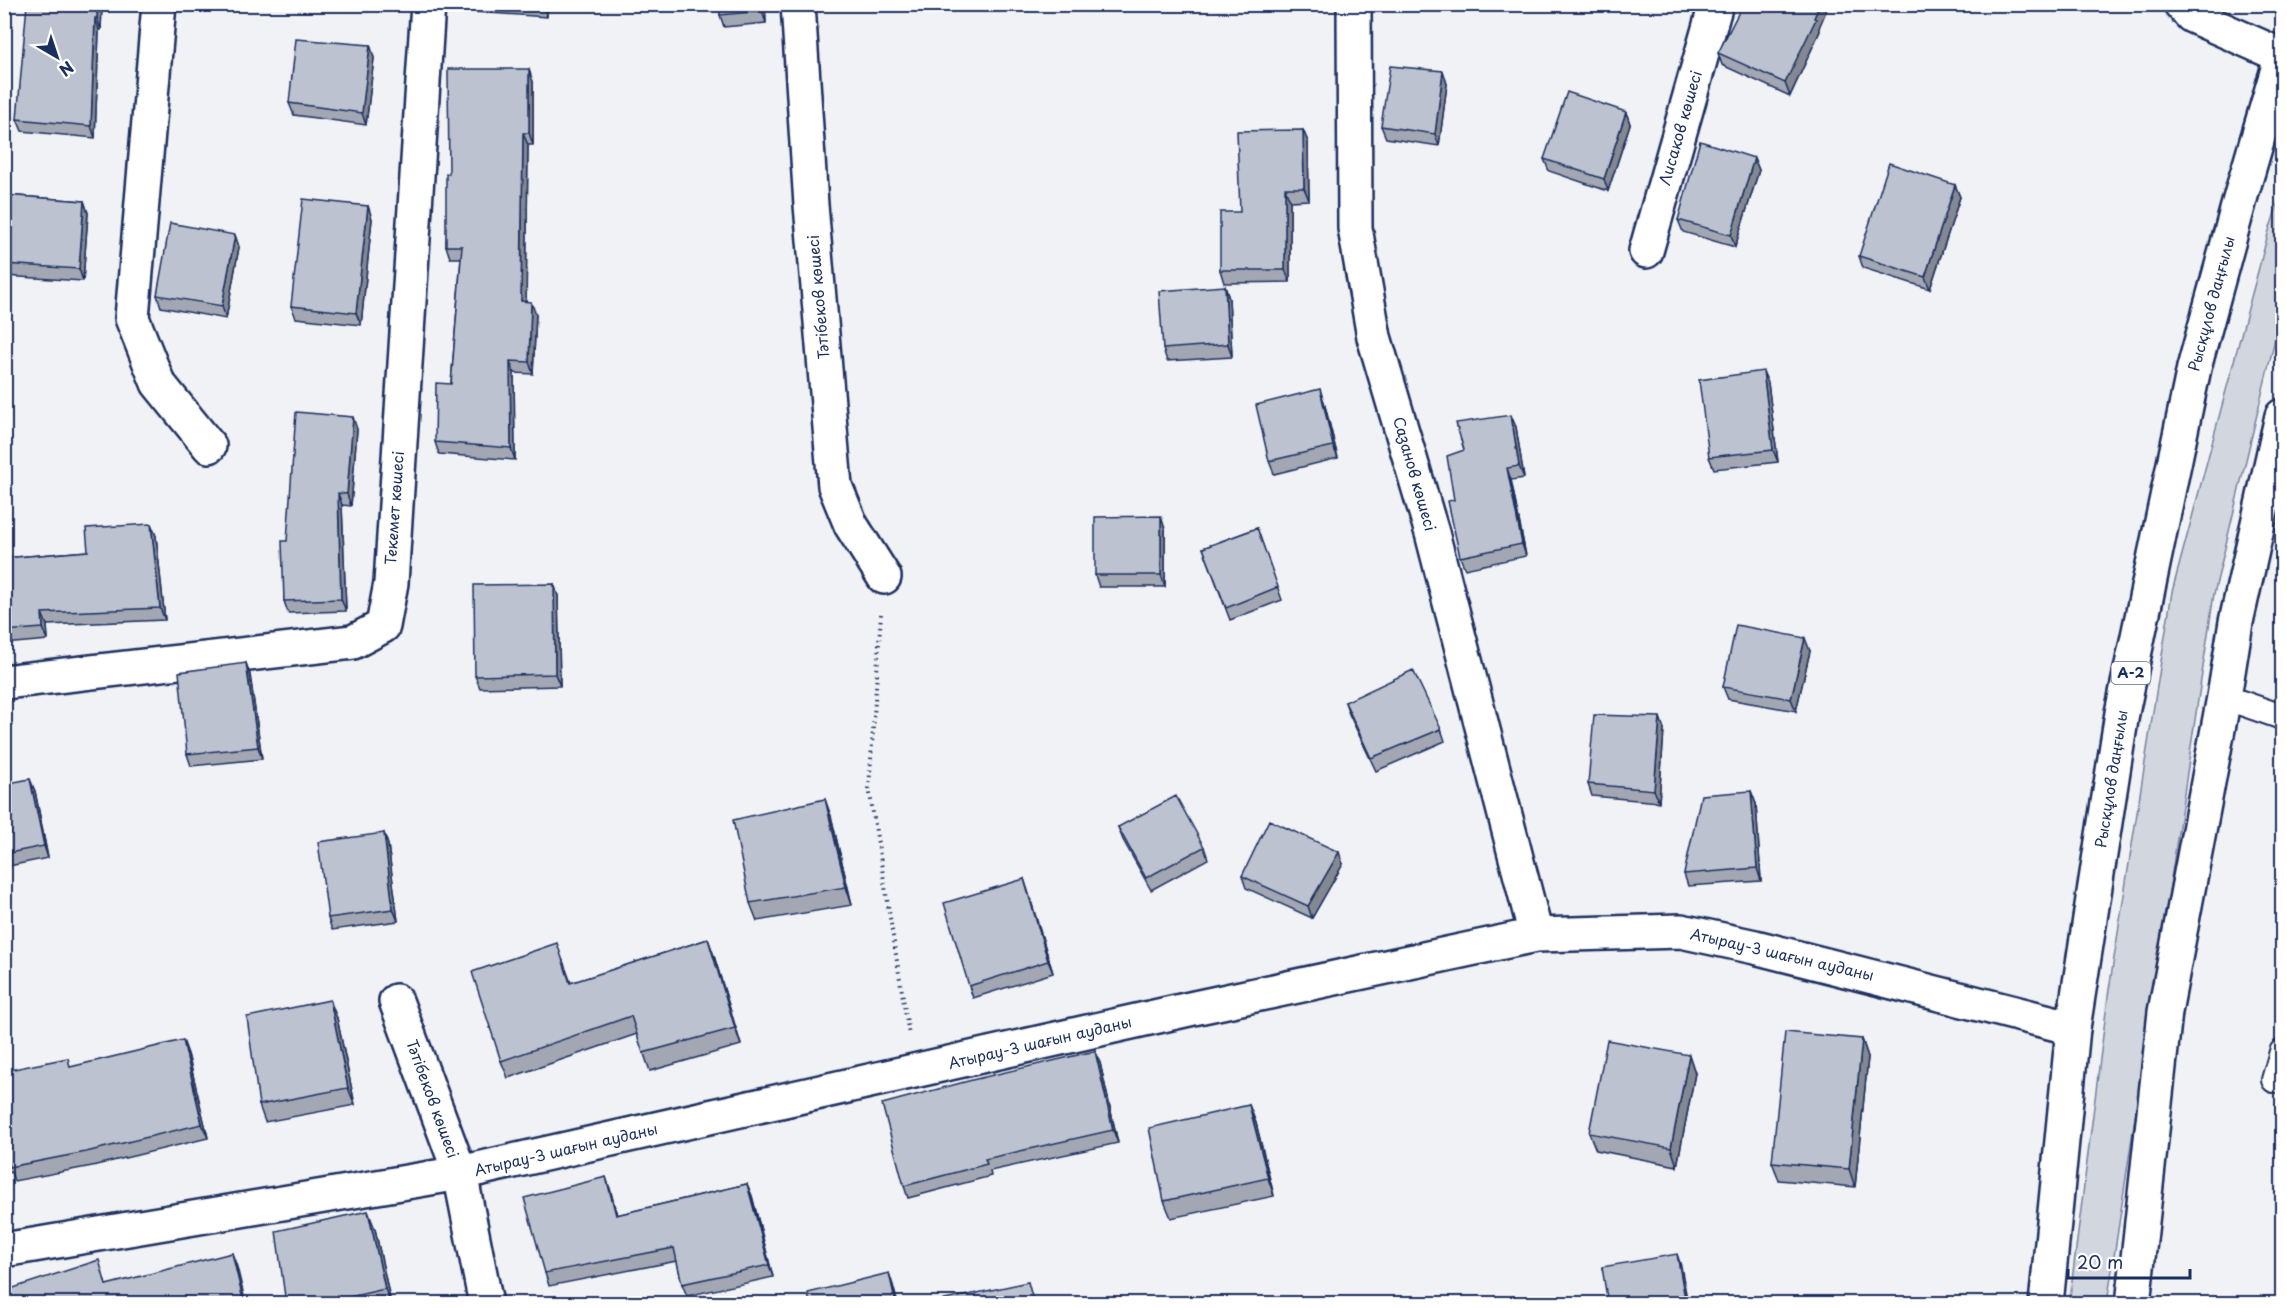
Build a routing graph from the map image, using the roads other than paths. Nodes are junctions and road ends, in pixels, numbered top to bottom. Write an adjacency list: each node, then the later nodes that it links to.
1 (159, 4): 10 (street)
2 (428, 4): 12 (street, Текемет көшесі)
3 (798, 4): 11 (street, Тәтібеков көшесі)
4 (1354, 4): 15 (street, Сазанов көшесі)
5 (1716, 4): 8 (street, Лисаков көшесі)
6 (2181, 4): 7 (street)
7 (2282, 55): 17 (street, Рысқұлов даңғылы / A-2)
8 (1646, 251)
9 (2283, 416): 13 (street)
10 (209, 446)
11 (884, 577)
12 (4, 682)
13 (2224, 697): 14 (lane); 24 (street)
14 (2283, 717)
15 (1536, 935): 17 (street, Атырау-3 шағын ауданы); 20 (street, Атырау-3 шағын ауданы)
16 (396, 1001): 20 (street, Тәтібеков көшесі)
17 (2073, 1028): 23 (street, Рысқұлов даңғылы / A-2)
18 (2283, 1052): 19 (lane)
19 (2274, 1080)
20 (460, 1173): 21 (street, Атырау-3 шағын ауданы); 22 (street, Тәтібеков көшесі)
21 (4, 1250)
22 (486, 1304)
23 (2046, 1304)
24 (2133, 1304)

